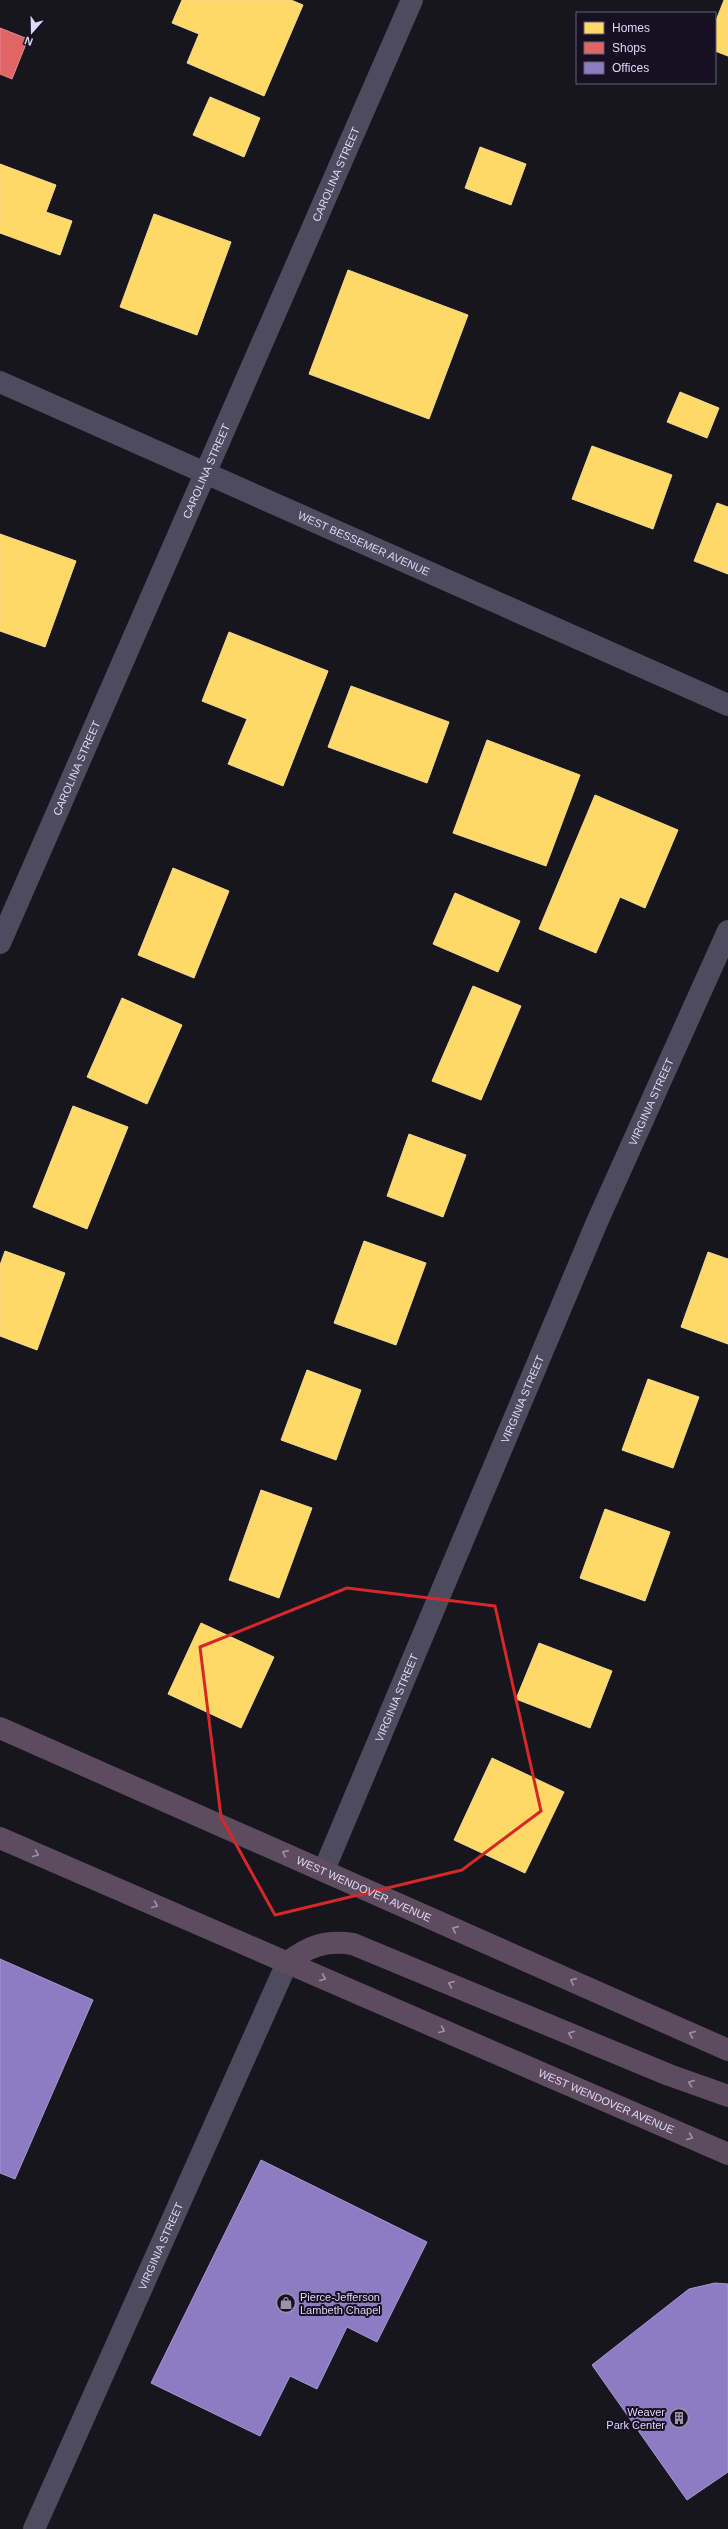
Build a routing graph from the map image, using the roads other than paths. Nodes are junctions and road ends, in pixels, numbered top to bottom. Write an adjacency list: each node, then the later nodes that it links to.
1 (412, 0): 3 (street, CAROLINA STREET)
2 (0, 382): 3 (street, WEST BESSEMER AVENUE)
3 (207, 473): 4 (street, WEST BESSEMER AVENUE); 6 (street, CAROLINA STREET)
4 (728, 705)
5 (728, 931): 9 (street, VIRGINIA STREET)
6 (0, 943)
7 (0, 1728): 9 (highway, WEST WENDOVER AVENUE, one-way to 7)
8 (0, 1838): 10 (highway, WEST WENDOVER AVENUE, one-way to 10)
9 (324, 1870): 11 (highway, WEST WENDOVER AVENUE, one-way to 9)
10 (287, 1963): 12 (highway, one-way to 10); 13 (highway, WEST WENDOVER AVENUE, one-way to 13); 14 (street, VIRGINIA STREET)
11 (728, 2050)
12 (728, 2096)
13 (728, 2154)
14 (34, 2529)

